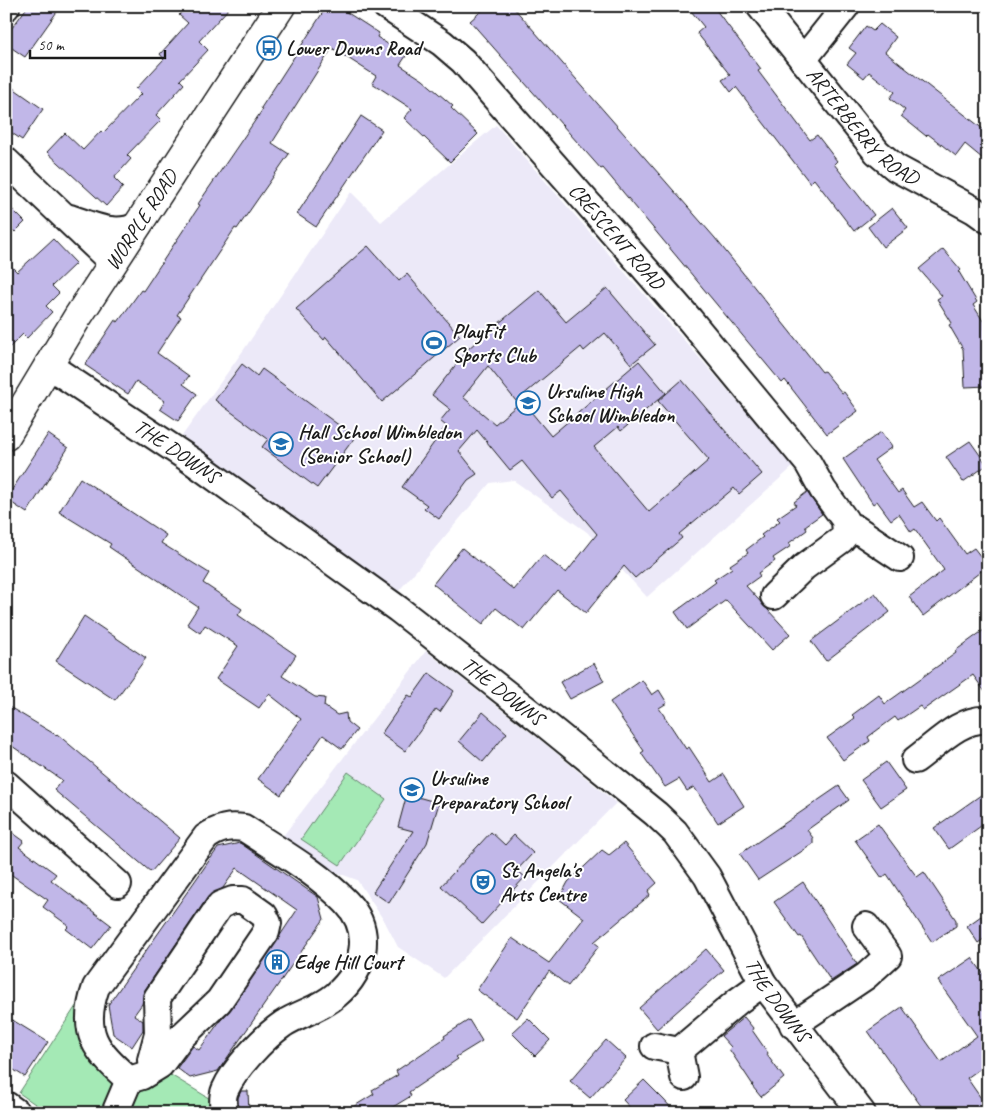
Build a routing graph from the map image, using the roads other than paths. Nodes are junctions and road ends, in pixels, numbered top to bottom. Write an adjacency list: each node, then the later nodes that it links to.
1 (281, 6): 9 (main road, WORPLE ROAD)
2 (386, 6): 13 (street, CRESCENT ROAD)
3 (760, 6): 5 (street, ARTERBERRY ROAD)
4 (846, 6): 5 (street)
5 (803, 60): 8 (street, ARTERBERRY ROAD)
6 (6, 161): 7 (street)
7 (62, 216): 9 (street); 10 (street)
8 (988, 220)
9 (138, 225): 10 (main road, WORPLE ROAD)
10 (113, 263): 11 (main road, WORPLE ROAD)
11 (48, 365): 12 (main road, WORPLE ROAD); 21 (street, THE DOWNS)
12 (6, 436)
13 (846, 526): 14 (street); 15 (street)
14 (900, 558)
15 (774, 596)
16 (988, 720): 17 (street)
17 (915, 760)
18 (6, 784): 19 (street)
19 (118, 884)
20 (866, 926): 22 (street)
21 (763, 983): 22 (street, THE DOWNS); 24 (street)
22 (793, 1026): 29 (street, THE DOWNS)
23 (141, 1075): 23 (street); 27 (street); 28 (street)
24 (684, 1077)
25 (6, 1105): 26 (street)
26 (17, 1113)
27 (114, 1113)
28 (224, 1113)
29 (862, 1113)

